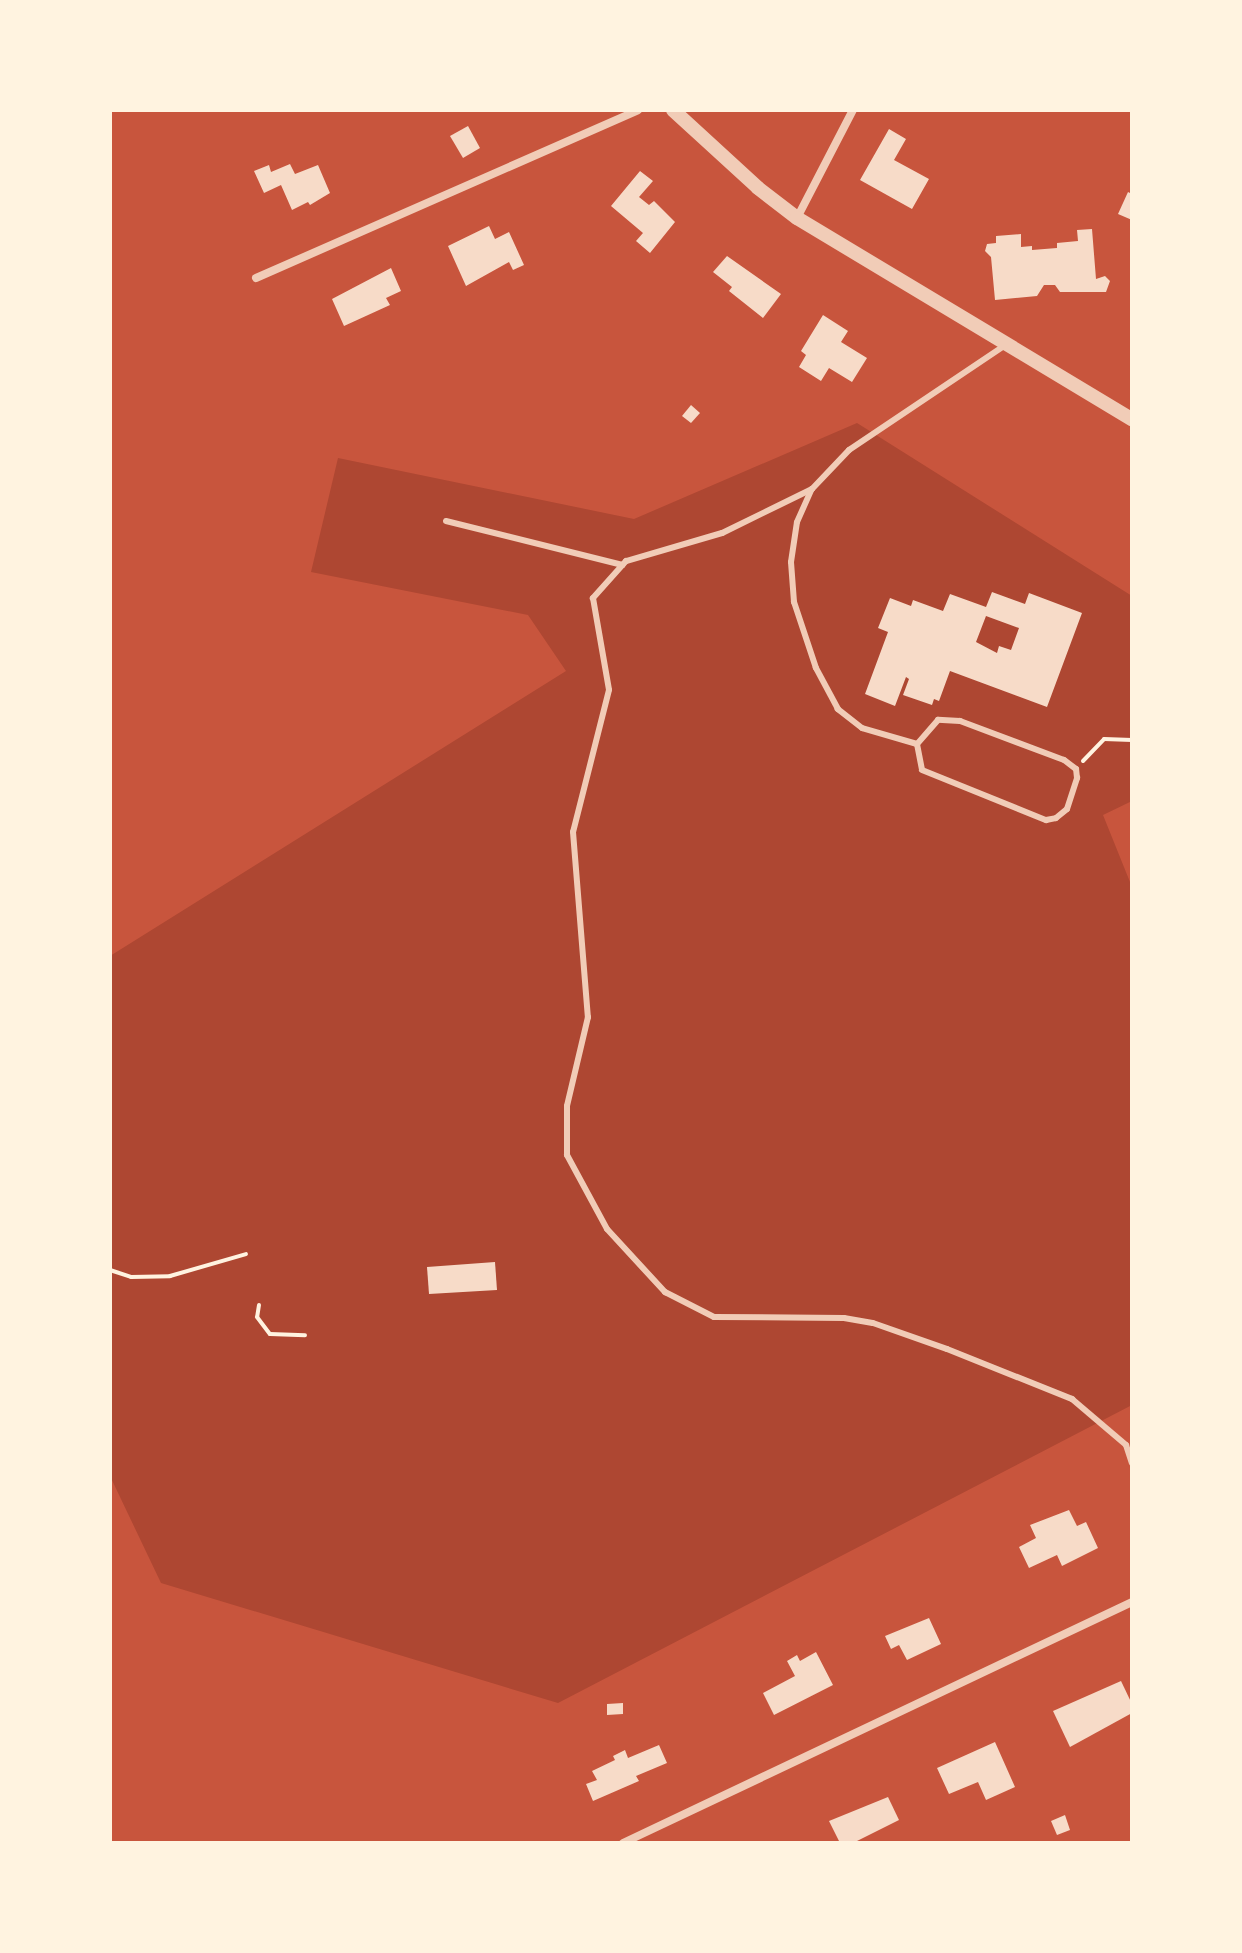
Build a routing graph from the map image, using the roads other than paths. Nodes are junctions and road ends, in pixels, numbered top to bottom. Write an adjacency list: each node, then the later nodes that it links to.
1 (638, 110): 5 (street)
2 (673, 110): 4 (street)
3 (853, 110): 4 (street)
4 (797, 218): 6 (street)
5 (256, 278)
6 (1005, 345): 7 (street); 8 (lane)
7 (1132, 418)
8 (812, 489): 10 (lane); 11 (lane)
9 (446, 521): 10 (lane)
10 (623, 565): 12 (lane)
11 (917, 744): 11 (lane)
12 (1132, 1463)
13 (1132, 1602): 14 (street)
14 (623, 1843)

